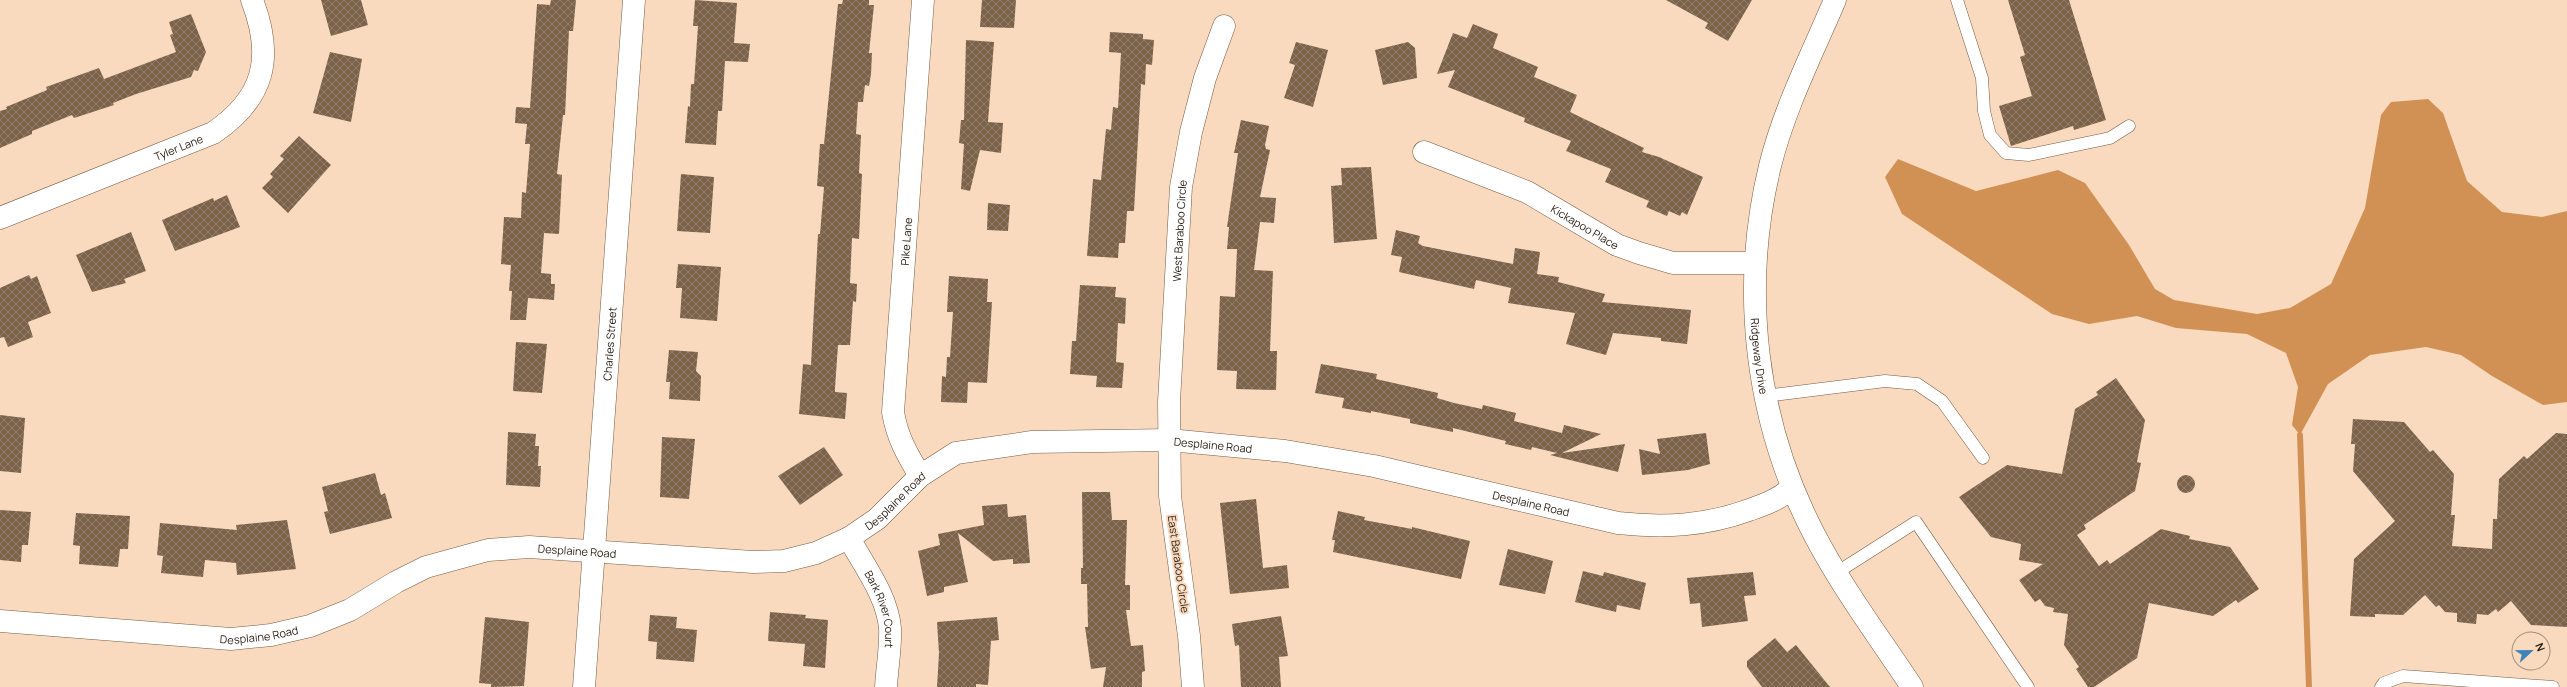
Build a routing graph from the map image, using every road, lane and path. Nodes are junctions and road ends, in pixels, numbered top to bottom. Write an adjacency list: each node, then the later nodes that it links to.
1 (252, 0): 9 (street, Tyler Lane)
2 (634, 0): 17 (street, Charles Street)
3 (922, 0): 14 (street, Pike Lane)
4 (1835, 0): 10 (street, Ridgeway Drive)
5 (1957, 0): 7 (lane)
6 (1224, 26): 12 (street, West Baraboo Circle)
7 (2129, 126)
8 (1424, 152): 10 (street, Kickapoo Place)
9 (0, 218)
10 (1755, 264): 11 (street, Ridgeway Drive)
11 (1765, 396): 13 (lane); 15 (street, Ridgeway Drive)
12 (1169, 440): 14 (street, Desplaine Road); 15 (street, Desplaine Road); 22 (street, East Baraboo Circle)
13 (1983, 458)
14 (920, 476): 16 (street, Desplaine Road)
15 (1792, 487): 18 (street, Ridgeway Drive)
16 (849, 538): 17 (street, Desplaine Road); 21 (street, Bark River Court)
17 (594, 551): 19 (street, Desplaine Road); 20 (street, Charles Street)
18 (1836, 573): 23 (street, Ridgeway Drive); 24 (lane)
19 (0, 621)
20 (584, 687)
21 (886, 687)
22 (1193, 687)
23 (1912, 687)
24 (2028, 687)
25 (2381, 687): 26 (lane)
26 (2553, 687)

